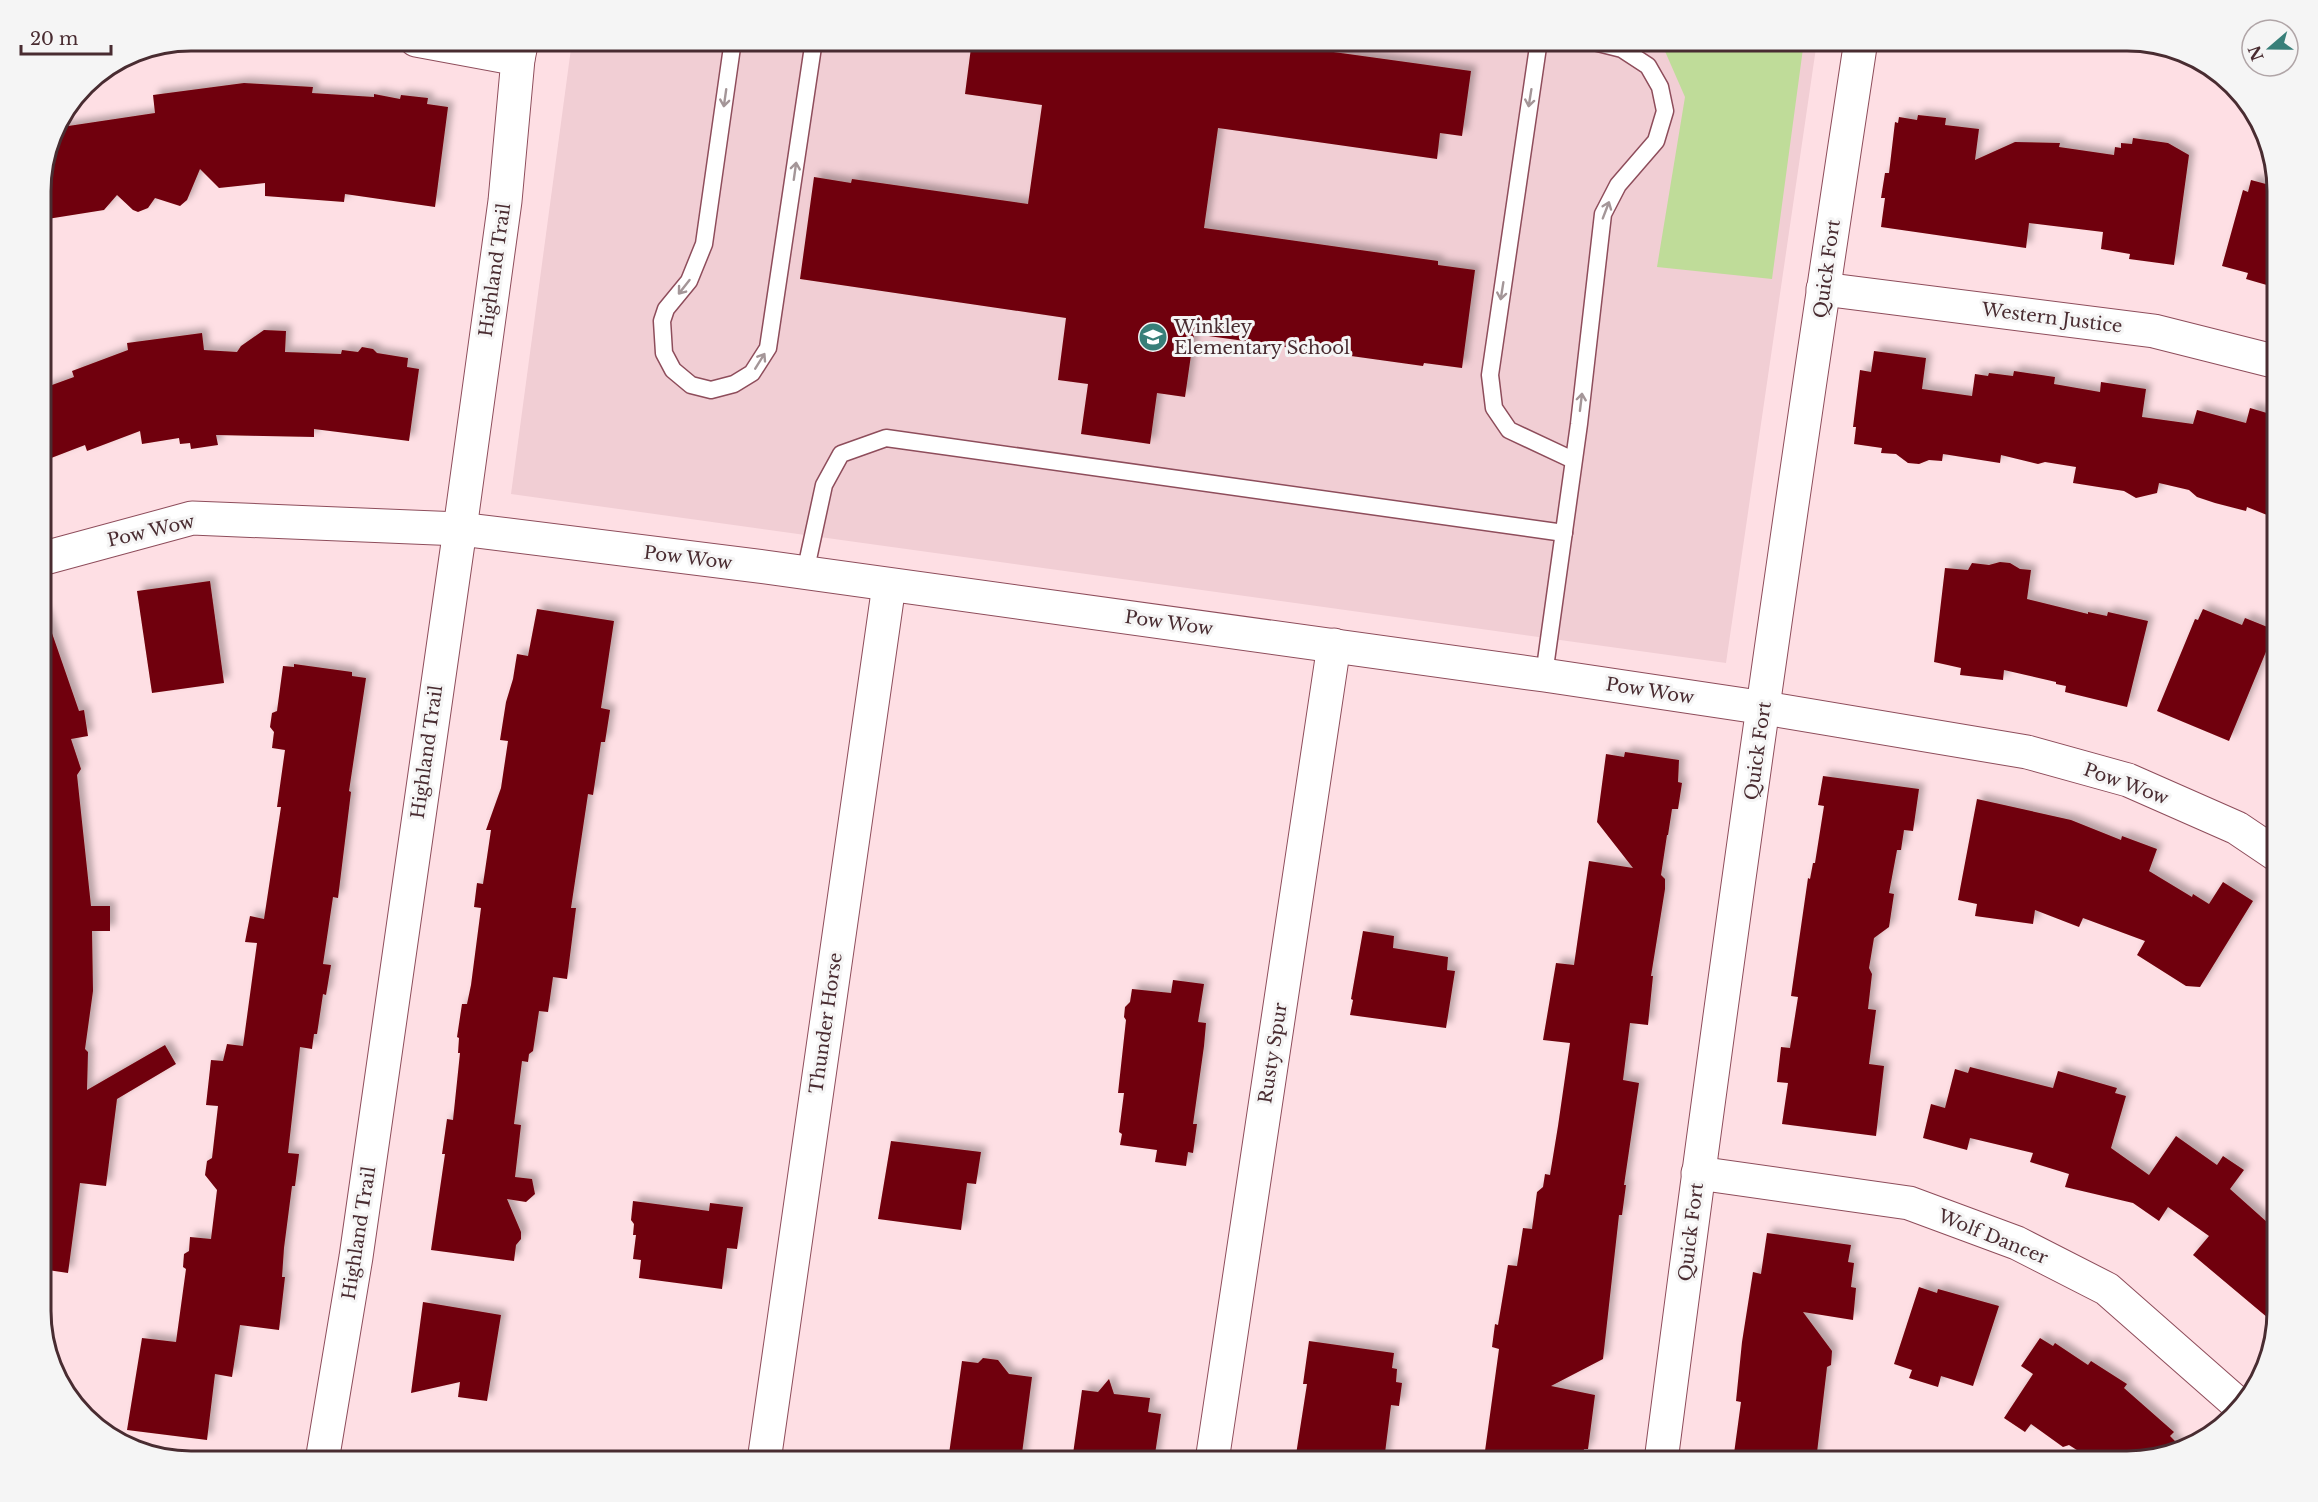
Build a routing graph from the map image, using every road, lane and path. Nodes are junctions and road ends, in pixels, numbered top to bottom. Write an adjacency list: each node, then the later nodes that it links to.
1 (520, 51): 10 (street, Highland Trail)
2 (731, 51): 3 (lane, one-way to 3)
3 (812, 51)
4 (1537, 51): 9 (lane, one-way to 9)
5 (1625, 51): 9 (lane, one-way to 5)
6 (1859, 51): 7 (street, Quick Fort)
7 (1823, 290): 8 (street, Western Justice); 17 (street, Quick Fort)
8 (2267, 359)
9 (1573, 460): 11 (lane)
10 (460, 529): 12 (street, Pow Wow); 13 (street, Pow Wow); 21 (street, Highland Trail)
11 (1564, 533): 13 (lane); 16 (lane)
12 (51, 556)
13 (805, 573): 14 (street, Pow Wow)
14 (889, 585): 15 (street, Pow Wow); 22 (street, Thunder Horse)
15 (1335, 645): 16 (street, Pow Wow); 23 (street, Rusty Spur)
16 (1544, 675): 17 (street, Pow Wow)
17 (1765, 708): 18 (street, Pow Wow); 19 (street, Quick Fort)
18 (2267, 848)
19 (1698, 1173): 20 (street, Wolf Dancer); 24 (street, Quick Fort)
20 (2234, 1401)
21 (324, 1451)
22 (765, 1451)
23 (1214, 1451)
24 (1662, 1451)

